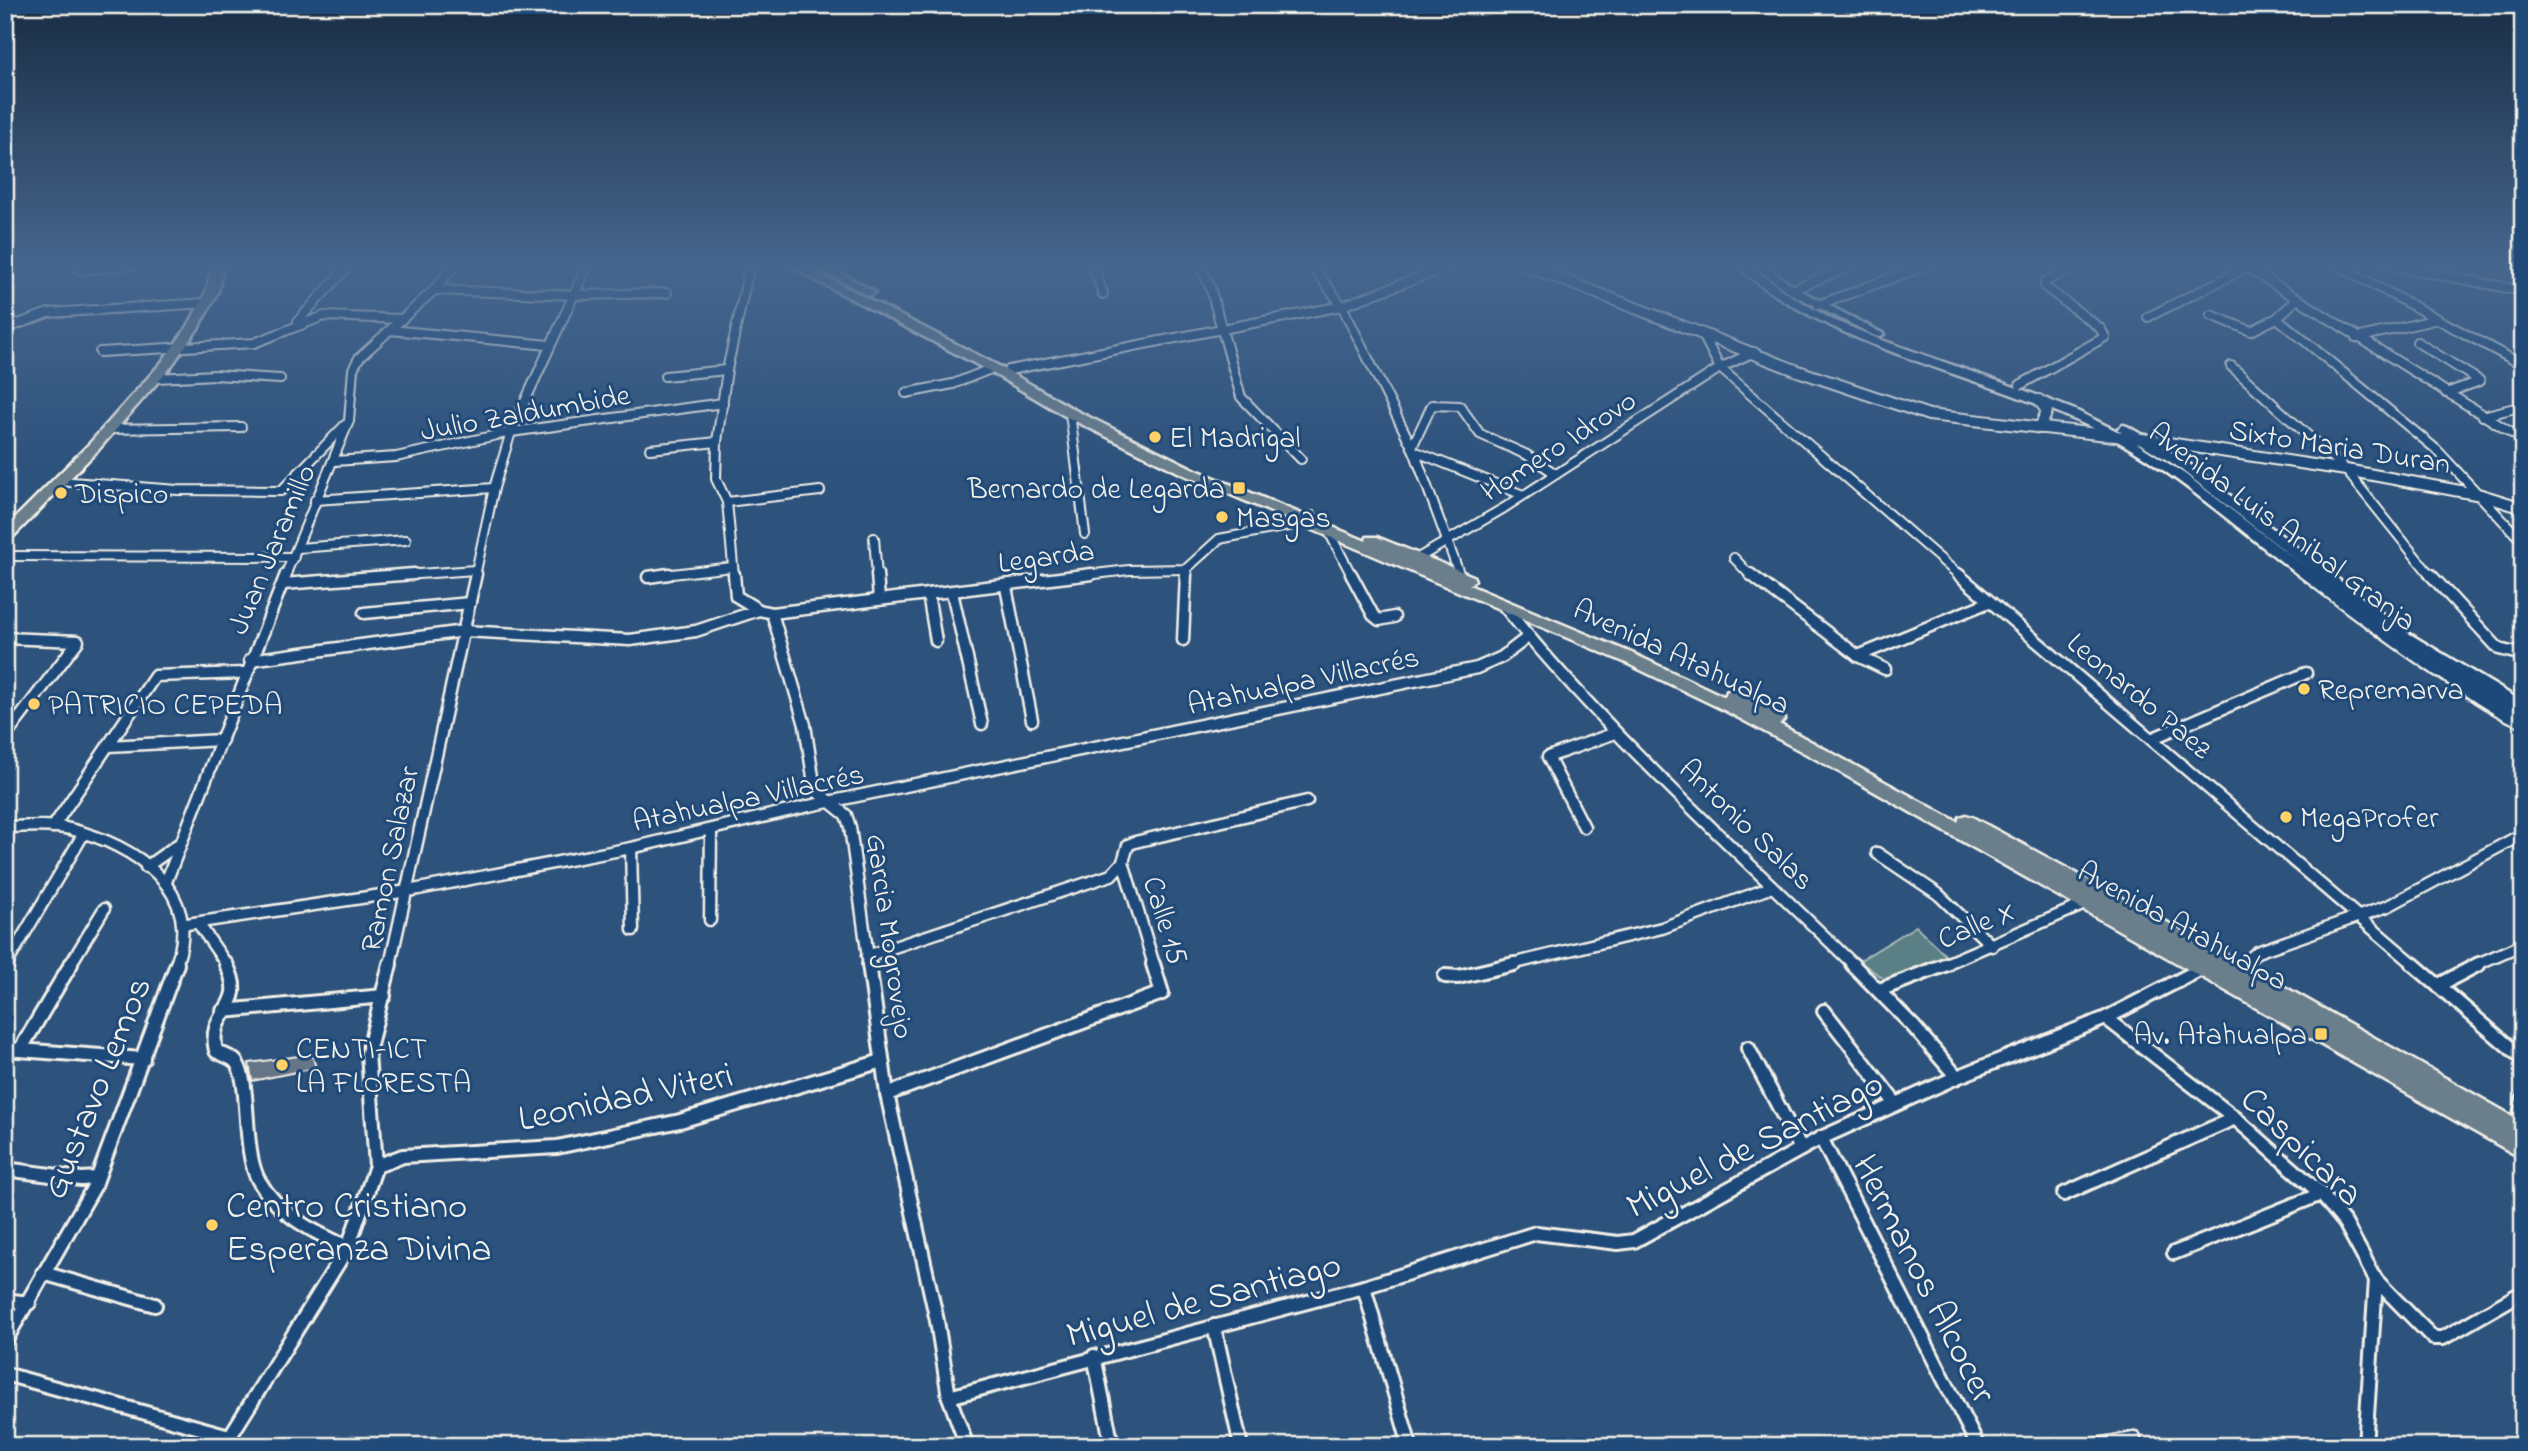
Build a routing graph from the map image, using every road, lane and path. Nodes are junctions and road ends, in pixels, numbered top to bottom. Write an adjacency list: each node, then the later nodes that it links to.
1 (190, 332): 24 (highway)
2 (279, 332): 24 (street)
3 (388, 332): 44 (street, Juan Jaramillo)
4 (408, 332): 23 (street)
5 (556, 332): 23 (street, Ramon Salazar)
6 (735, 332): 31 (street)
7 (923, 332): 29 (highway, Avenida Atahualpa)
8 (940, 332): 32 (highway, Avenida Atahualpa)
9 (1203, 332): 32 (street)
10 (1223, 332): 55 (street)
11 (1355, 332): 54 (street)
12 (1699, 332): 20 (street, Sixto Maria Duran)
13 (1848, 332): 39 (main road, Avenida Luis Anibal Granja)
14 (1873, 332): 36 (main road, Avenida Luis Anibal Granja)
15 (2102, 332): 36 (street)
16 (2294, 332): 63 (street)
17 (2347, 332): 21 (street)
18 (2383, 332): 21 (street)
19 (2461, 332): 27 (street)
20 (1702, 333): 26 (street, Sixto Maria Duran); 30 (street)
21 (2356, 338): 38 (street)
22 (2417, 342): 38 (street)
23 (549, 345): 48 (street, Ramon Salazar)
24 (181, 347): 25 (street); 34 (highway)
25 (100, 352)
26 (1754, 352): 30 (street, Homero Idrovo); 46 (street, Sixto Maria Duran)
27 (2523, 365)
28 (2231, 366): 57 (street)
29 (993, 368): 37 (street); 42 (highway, Avenida Atahualpa)
30 (1720, 368): 58 (street, Homero Idrovo); 89 (street, Leonardo Paez)
31 (727, 370): 33 (street); 40 (street)
32 (1009, 370): 67 (highway, Avenida Atahualpa)
33 (665, 376)
34 (157, 378): 35 (street); 47 (highway)
35 (280, 379)
36 (2020, 386): 50 (main road, Avenida Luis Anibal Granja)
37 (906, 393)
38 (2446, 393): 43 (street)
39 (2039, 400): 46 (street); 49 (main road, Avenida Luis Anibal Granja)
40 (723, 403): 48 (street, Julio Zaldumbide); 52 (street)
41 (2523, 406): 43 (street)
42 (1070, 413): 67 (highway, Avenida Atahualpa); 69 (street)
43 (2483, 416): 51 (street)
44 (349, 421): 56 (street, Juan Jaramillo); 59 (street)
45 (241, 427): 47 (street)
46 (2040, 428): 49 (street, Sixto Maria Duran)
47 (107, 429): 59 (highway)
48 (511, 432): 56 (street, Julio Zaldumbide); 60 (street, Ramon Salazar)
49 (2120, 438): 50 (street, Sixto Maria Duran); 109 (main road, Avenida Luis Anibal Granja)
50 (2142, 439): 57 (street, Sixto Maria Duran); 107 (main road, Avenida Luis Anibal Granja)
51 (2523, 440)
52 (717, 442): 53 (street); 65 (street)
53 (650, 449)
54 (1413, 449): 58 (street); 62 (street); 73 (street)
55 (1301, 458)
56 (334, 461): 64 (street, Juan Jaramillo)
57 (2346, 470): 63 (street, Sixto Maria Duran); 101 (street)
58 (1556, 474): 62 (street, Homero Idrovo)
59 (58, 481): 68 (highway)
60 (494, 488): 64 (street); 81 (street, Ramon Salazar)
61 (820, 491): 65 (street)
62 (1523, 495): 73 (street, Homero Idrovo)
63 (2481, 495): 66 (street, Sixto Maria Duran); 74 (street)
64 (315, 500): 75 (street, Juan Jaramillo)
65 (727, 502): 79 (street)
66 (2523, 508)
67 (1308, 519): 70 (highway, Avenida Atahualpa); 77 (highway, Avenida Atahualpa); 80 (street)
68 (8, 532)
69 (1085, 534)
70 (1331, 534): 91 (highway, Avenida Atahualpa); 95 (street)
71 (874, 538): 88 (street)
72 (406, 540): 75 (street)
73 (1447, 541): 77 (street, Homero Idrovo); 82 (street)
74 (2523, 542)
75 (296, 552): 76 (street); 84 (street, Juan Jaramillo)
76 (5, 556)
77 (1418, 558): 82 (highway, Avenida Atahualpa)
78 (1734, 558): 102 (street)
79 (732, 567): 83 (street); 92 (street)
80 (1186, 569): 85 (street, Legarda); 99 (street)
81 (475, 570): 84 (street); 90 (street, Ramon Salazar)
82 (1460, 576): 143 (highway, Avenida Atahualpa)
83 (648, 577)
84 (283, 584): 103 (street, Juan Jaramillo)
85 (1006, 587): 86 (street, Legarda); 108 (street)
86 (952, 592): 87 (street, Legarda); 110 (street)
87 (928, 594): 88 (street, Legarda); 100 (street)
88 (879, 598): 94 (street, Legarda)
89 (1989, 602): 102 (street); 113 (street, Leonardo Paez)
90 (470, 603): 93 (street); 96 (street, Ramon Salazar)
91 (1503, 605): 97 (street, Antonio Salas); 132 (highway, Avenida Atahualpa)
92 (759, 610): 94 (street); 96 (street)
93 (365, 613)
94 (772, 613): 117 (street, Garcia Mogrovejo)
95 (1394, 617)
96 (464, 631): 103 (street); 131 (street, Ramon Salazar)
97 (1528, 637): 111 (street, Antonio Salas); 117 (street, Atahualpa Villacrés)
98 (5, 638): 112 (street)
99 (1183, 640)
100 (936, 641)
101 (2523, 655)
102 (1858, 656): 104 (street)
103 (250, 660): 105 (street, Juan Jaramillo)
104 (1885, 669)
105 (245, 673): 114 (street, Juan Jaramillo); 115 (street)
106 (2306, 673): 113 (street)
107 (2523, 709)
108 (1032, 720)
109 (2523, 722)
110 (982, 724)
111 (1615, 733): 120 (street); 130 (street, Antonio Salas)
112 (5, 737)
113 (2151, 739): 134 (street, Leonardo Paez)
114 (222, 740): 115 (street); 124 (street, Juan Jaramillo)
115 (108, 746): 119 (street)
116 (1307, 802): 127 (street)
117 (831, 804): 121 (street, Atahualpa Villacrés); 140 (street, Garcia Mogrovejo)
118 (5, 827): 119 (street)
119 (53, 827): 122 (street)
120 (1584, 827)
121 (711, 830): 125 (street, Atahualpa Villacrés); 135 (street)
122 (84, 833): 128 (street); 141 (street)
123 (2523, 834): 134 (street)
124 (181, 842): 128 (street); 129 (street, Juan Jaramillo)
125 (631, 848): 131 (street, Atahualpa Villacrés); 137 (street)
126 (1877, 853): 139 (street)
127 (1123, 862): 140 (street); 158 (street, Calle 15)
128 (146, 867): 129 (street)
129 (166, 882): 136 (street)
130 (1772, 887): 144 (street); 146 (street, Antonio Salas)
131 (408, 891): 136 (street, Atahualpa Villacrés); 147 (street, Ramon Salazar)
132 (2087, 902): 139 (street, Calle X); 142 (highway, Avenida Atahualpa)
133 (104, 909): 153 (street)
134 (2362, 918): 143 (street); 145 (street, Leonardo Paez)
135 (710, 920)
136 (193, 923): 148 (street); 154 (street, Gustavo Lemos)
137 (633, 930)
138 (2523, 944): 145 (street)
139 (1992, 946): 146 (street, Calle X)
140 (867, 956): 156 (street, Garcia Mogrovejo)
141 (5, 967)
142 (2203, 968): 150 (street, Miguel de Santiago); 165 (highway, Avenida Atahualpa)
143 (2240, 971): 162 (highway, Avenida Atahualpa)
144 (1445, 976)
145 (2439, 985): 155 (street, Leonardo Paez)
146 (1882, 989): 157 (street, Antonio Salas)
147 (384, 996): 148 (street); 166 (street, Ramon Salazar)
148 (223, 1011): 171 (street)
149 (1824, 1012): 160 (street)
150 (2106, 1018): 157 (street, Miguel de Santiago); 161 (street, Caspicara)
151 (1748, 1048): 164 (street)
152 (5, 1049): 153 (street)
153 (20, 1051): 154 (street)
154 (143, 1059): 168 (street, Gustavo Lemos)
155 (2522, 1059)
156 (882, 1062): 158 (street, Garcia Mogrovejo); 166 (street, Leonidad Viteri)
157 (1957, 1077): 160 (street, Miguel de Santiago)
158 (887, 1094): 184 (street, Garcia Mogrovejo)
159 (2523, 1100): 162 (street)
160 (1896, 1104): 163 (street, Miguel de Santiago)
161 (2235, 1118): 169 (street); 170 (street, Caspicara)
162 (2520, 1131)
163 (1821, 1138): 164 (street, Miguel de Santiago); 191 (street, Hermanos Alcocer)
164 (1801, 1149): 175 (street, Miguel de Santiago)
165 (2523, 1150)
166 (376, 1166): 171 (street, Ramon Salazar)
167 (5, 1169): 168 (street)
168 (97, 1178): 173 (street, Gustavo Lemos)
169 (2064, 1194)
170 (2321, 1194): 172 (street); 174 (street, Caspicara)
171 (348, 1247): 186 (street, Ramon Salazar)
172 (2174, 1254)
173 (43, 1273): 178 (street, Gustavo Lemos); 179 (street)
174 (2376, 1280): 176 (street, Caspicara); 193 (street)
175 (1364, 1287): 180 (street, Miguel de Santiago); 190 (street)
176 (2522, 1295)
177 (5, 1300): 178 (street)
178 (29, 1303): 181 (street, Gustavo Lemos)
179 (155, 1305)
180 (1214, 1326): 182 (street, Miguel de Santiago); 189 (street)
181 (5, 1341)
182 (1094, 1356): 184 (street, Miguel de Santiago); 188 (street)
183 (5, 1374): 186 (street)
184 (949, 1397): 187 (street, Garcia Mogrovejo)
185 (2134, 1439): 192 (street)
186 (226, 1441)
187 (967, 1446)
188 (1112, 1446)
189 (1241, 1446)
190 (1410, 1446)
191 (1978, 1446)
192 (2093, 1446)
193 (2365, 1446)

